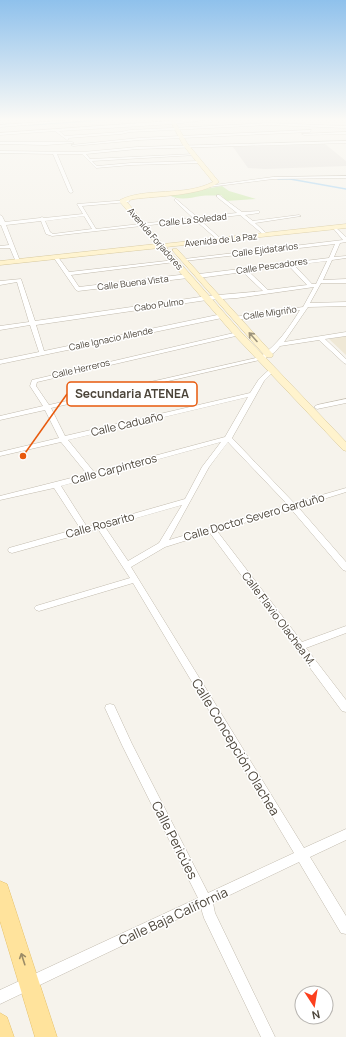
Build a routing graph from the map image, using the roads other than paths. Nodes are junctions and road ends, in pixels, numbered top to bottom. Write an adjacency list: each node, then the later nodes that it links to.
1 (61, 168): 5 (street)
2 (205, 168): 4 (main road)
3 (346, 177): 4 (street)
4 (209, 186): 7 (main road)
5 (71, 192)
6 (218, 196): 10 (street)
7 (125, 200): 11 (street); 18 (main road, Avenida Forjadores)
8 (176, 200): 15 (street)
9 (257, 212): 10 (street, Calle La Soledad)
10 (241, 214): 15 (street, Calle La Soledad); 16 (street)
11 (85, 215): 14 (street); 21 (street)
12 (0, 216): 17 (street)
13 (299, 216): 16 (street)
14 (42, 218): 17 (street); 21 (street, Calle La Soledad)
15 (196, 219): 18 (street, Calle La Soledad); 24 (street)
16 (252, 222): 22 (street)
17 (1, 224): 26 (street)
18 (148, 225): 21 (street, Calle La Soledad); 27 (main road, Avenida Forjadores)
19 (346, 226): 20 (main road, Avenida de La Paz)
20 (335, 228): 22 (main road, Avenida de La Paz); 23 (street)
21 (95, 230)
22 (265, 235): 24 (main road, Avenida de La Paz)
23 (345, 238): 25 (street, Calle Ejidatarios)
24 (219, 240): 27 (main road, Avenida de La Paz)
25 (339, 242): 31 (street); 32 (street, Calle Ejidatarios)
26 (12, 246): 28 (street); 33 (street)
27 (167, 246): 30 (main road, Avenida de La Paz); 32 (main road, Avenida Forjadores); 34 (main road, Avenida Forjadores)
28 (0, 248)
29 (346, 256): 31 (street, Calle Pescadores)
30 (56, 258): 33 (main road, Avenida de La Paz); 38 (street)
31 (331, 258): 36 (street, Calle Pescadores); 43 (street)
32 (184, 260): 40 (main road, Avenida Forjadores)
33 (18, 261): 35 (main road, Avenida de La Paz)
34 (175, 261): 38 (street); 39 (main road, Avenida Forjadores)
35 (0, 263)
36 (290, 264): 37 (street, Calle Pescadores); 44 (street)
37 (244, 270): 40 (street, Calle Pescadores); 45 (street)
38 (68, 274): 39 (street, Calle Buena Vista)
39 (188, 276): 47 (main road, Avenida Forjadores)
40 (199, 276): 46 (main road, Avenida Forjadores)
41 (346, 280): 43 (street, Cabo Pulmo)
42 (0, 283): 52 (street)
43 (319, 283): 44 (street, Cabo Pulmo); 49 (street)
44 (310, 285): 45 (street, Cabo Pulmo)
45 (266, 291): 46 (street, Cabo Pulmo)
46 (218, 297): 47 (street, Cabo Pulmo); 51 (main road, Avenida Forjadores)
47 (207, 298): 50 (main road, Avenida Forjadores); 52 (street, Cabo Pulmo)
48 (346, 304): 49 (street, Calle Migriño)
49 (305, 307): 51 (street, Calle Migriño); 57 (street)
50 (222, 316): 54 (main road, Avenida Forjadores); 58 (street, Calle Ignacio Allende)
51 (236, 318): 59 (main road, Avenida Forjadores, one-way to 51)
52 (33, 323): 53 (street, Cabo Pulmo); 58 (street)
53 (0, 328)
54 (238, 334): 59 (main road, Avenida Forjadores); 65 (street, Calle Herreros)
55 (346, 334): 56 (street)
56 (320, 338): 57 (street); 61 (street)
57 (281, 344): 59 (street)
58 (42, 353): 60 (street, Calle Ignacio Allende)
59 (266, 356): 62 (main road, Avenida Forjadores); 65 (street); 66 (main road, Avenida Forjadores)
60 (0, 362)
61 (346, 362)
62 (273, 369): 63 (street); 71 (main road, Avenida Forjadores)
63 (254, 394): 68 (street); 70 (street, Calle Caduaño)
64 (346, 401): 66 (street)
65 (47, 407): 67 (street); 70 (street, Calle Herreros)
66 (317, 407): 69 (main road, Avenida Forjadores)
67 (0, 418)
68 (228, 438): 73 (street, Calle Carpinteros); 77 (street); 78 (street)
69 (346, 438)
70 (63, 439): 72 (street, Calle Caduaño); 73 (street, Calle Herreros)
71 (346, 448)
72 (0, 454)
73 (92, 476): 74 (street, Calle Carpinteros)
74 (56, 485): 76 (street, Calle Carpinteros); 80 (street)
75 (346, 490): 78 (street, Calle Doctor Severo Garduño)
76 (0, 498)
77 (188, 501): 79 (street, Calle Rosarito); 82 (street)
78 (293, 506): 81 (street, Calle Doctor Severo Garduño); 85 (street)
79 (100, 525): 80 (street, Calle Rosarito); 84 (street, Calle Concepción Olachea)
80 (85, 530): 83 (street, Calle Rosarito)
81 (212, 530): 82 (street, Calle Doctor Severo Garduño); 89 (street, Calle Flavio Olachea M.)
82 (162, 544): 84 (street)
83 (12, 550)
84 (126, 566): 86 (street, Calle Concepción Olachea)
85 (346, 568)
86 (135, 580): 87 (street); 93 (street, Calle Concepción Olachea)
87 (39, 608)
88 (346, 629): 89 (street)
89 (300, 647): 91 (street, Calle Flavio Olachea M.)
90 (110, 708): 95 (street, Calle Pericúes)
91 (346, 708)
92 (346, 834): 93 (street, Calle Baja California)
93 (302, 855): 95 (street, Calle Baja California); 96 (street, Calle Concepción Olachea)
94 (0, 890): 97 (main road, one-way to 94)
95 (206, 900): 97 (street, Calle Baja California); 102 (street, Calle Pericúes)
96 (346, 928)
97 (30, 983): 98 (street, Calle Baja California); 101 (main road)
98 (0, 997)
99 (0, 1024): 100 (main road)
100 (3, 1037)
101 (46, 1037)
102 (268, 1037)

